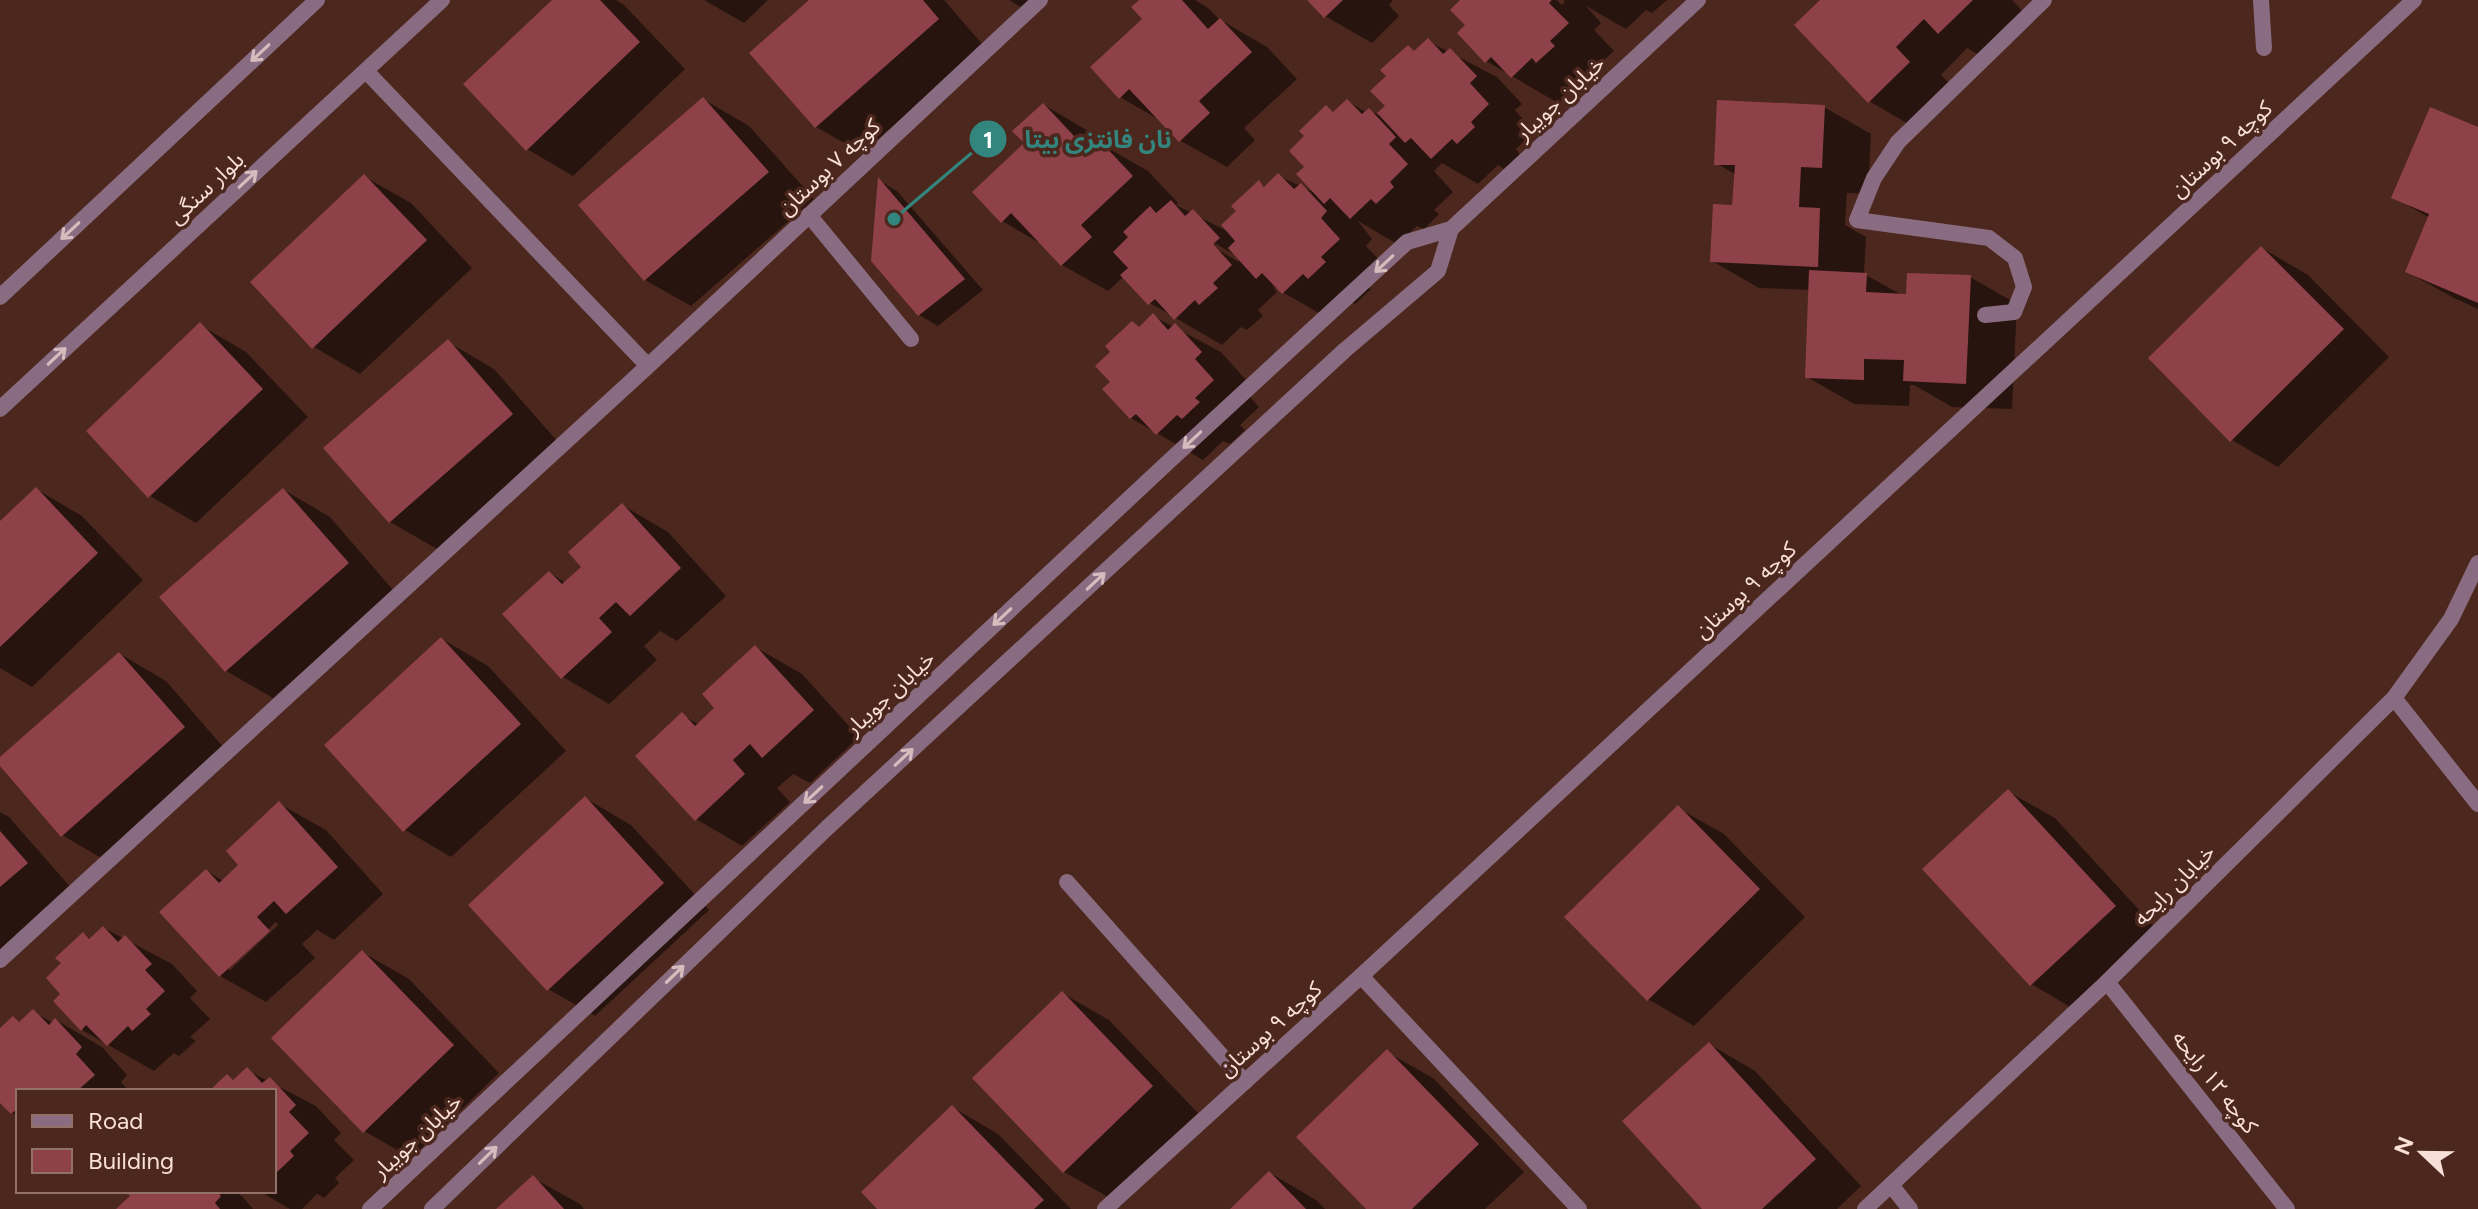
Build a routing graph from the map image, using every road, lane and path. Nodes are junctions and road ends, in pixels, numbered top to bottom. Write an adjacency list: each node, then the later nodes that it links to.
1 (317, 0): 12 (street, one-way to 12)
2 (442, 0): 9 (street, بلوار سنگی)
3 (1040, 0): 10 (street, کوچه ۷ بوستان)
4 (1698, 0): 11 (street, خیابان جویبار)
5 (2044, 0): 13 (street)
6 (2261, 0): 8 (street)
7 (2414, 0): 22 (street, کوچه ۹ بوستان)
8 (2264, 48)
9 (366, 71): 15 (street); 16 (street, بلوار سنگی, one-way to 9)
10 (809, 215): 14 (street); 15 (street, کوچه ۷ بوستان)
11 (1451, 229): 26 (street, خیابان جویبار, one-way to 26); 27 (street, خیابان جویبار, one-way to 11)
12 (0, 297)
13 (1985, 315)
14 (911, 339)
15 (648, 366): 21 (street, کوچه ۷ بوستان)
16 (0, 409)
17 (2478, 563): 18 (street, خیابان رایحه)
18 (2394, 698): 19 (street); 23 (street, خیابان رایحه)
19 (2478, 804)
20 (1067, 882): 24 (street)
21 (0, 960)
22 (1361, 976): 24 (street, کوچه ۹ بوستان); 29 (street)
23 (2107, 982): 25 (street, خیابان رایحه); 32 (street, کوچه ۱۲ رایحه)
24 (1245, 1082): 28 (street, کوچه ۹ بوستان)
25 (1891, 1185): 30 (street, خیابان رایحه); 31 (street)
26 (370, 1209)
27 (432, 1209)
28 (1105, 1209)
29 (1579, 1209)
30 (1865, 1209)
31 (1910, 1209)
32 (2287, 1209)

